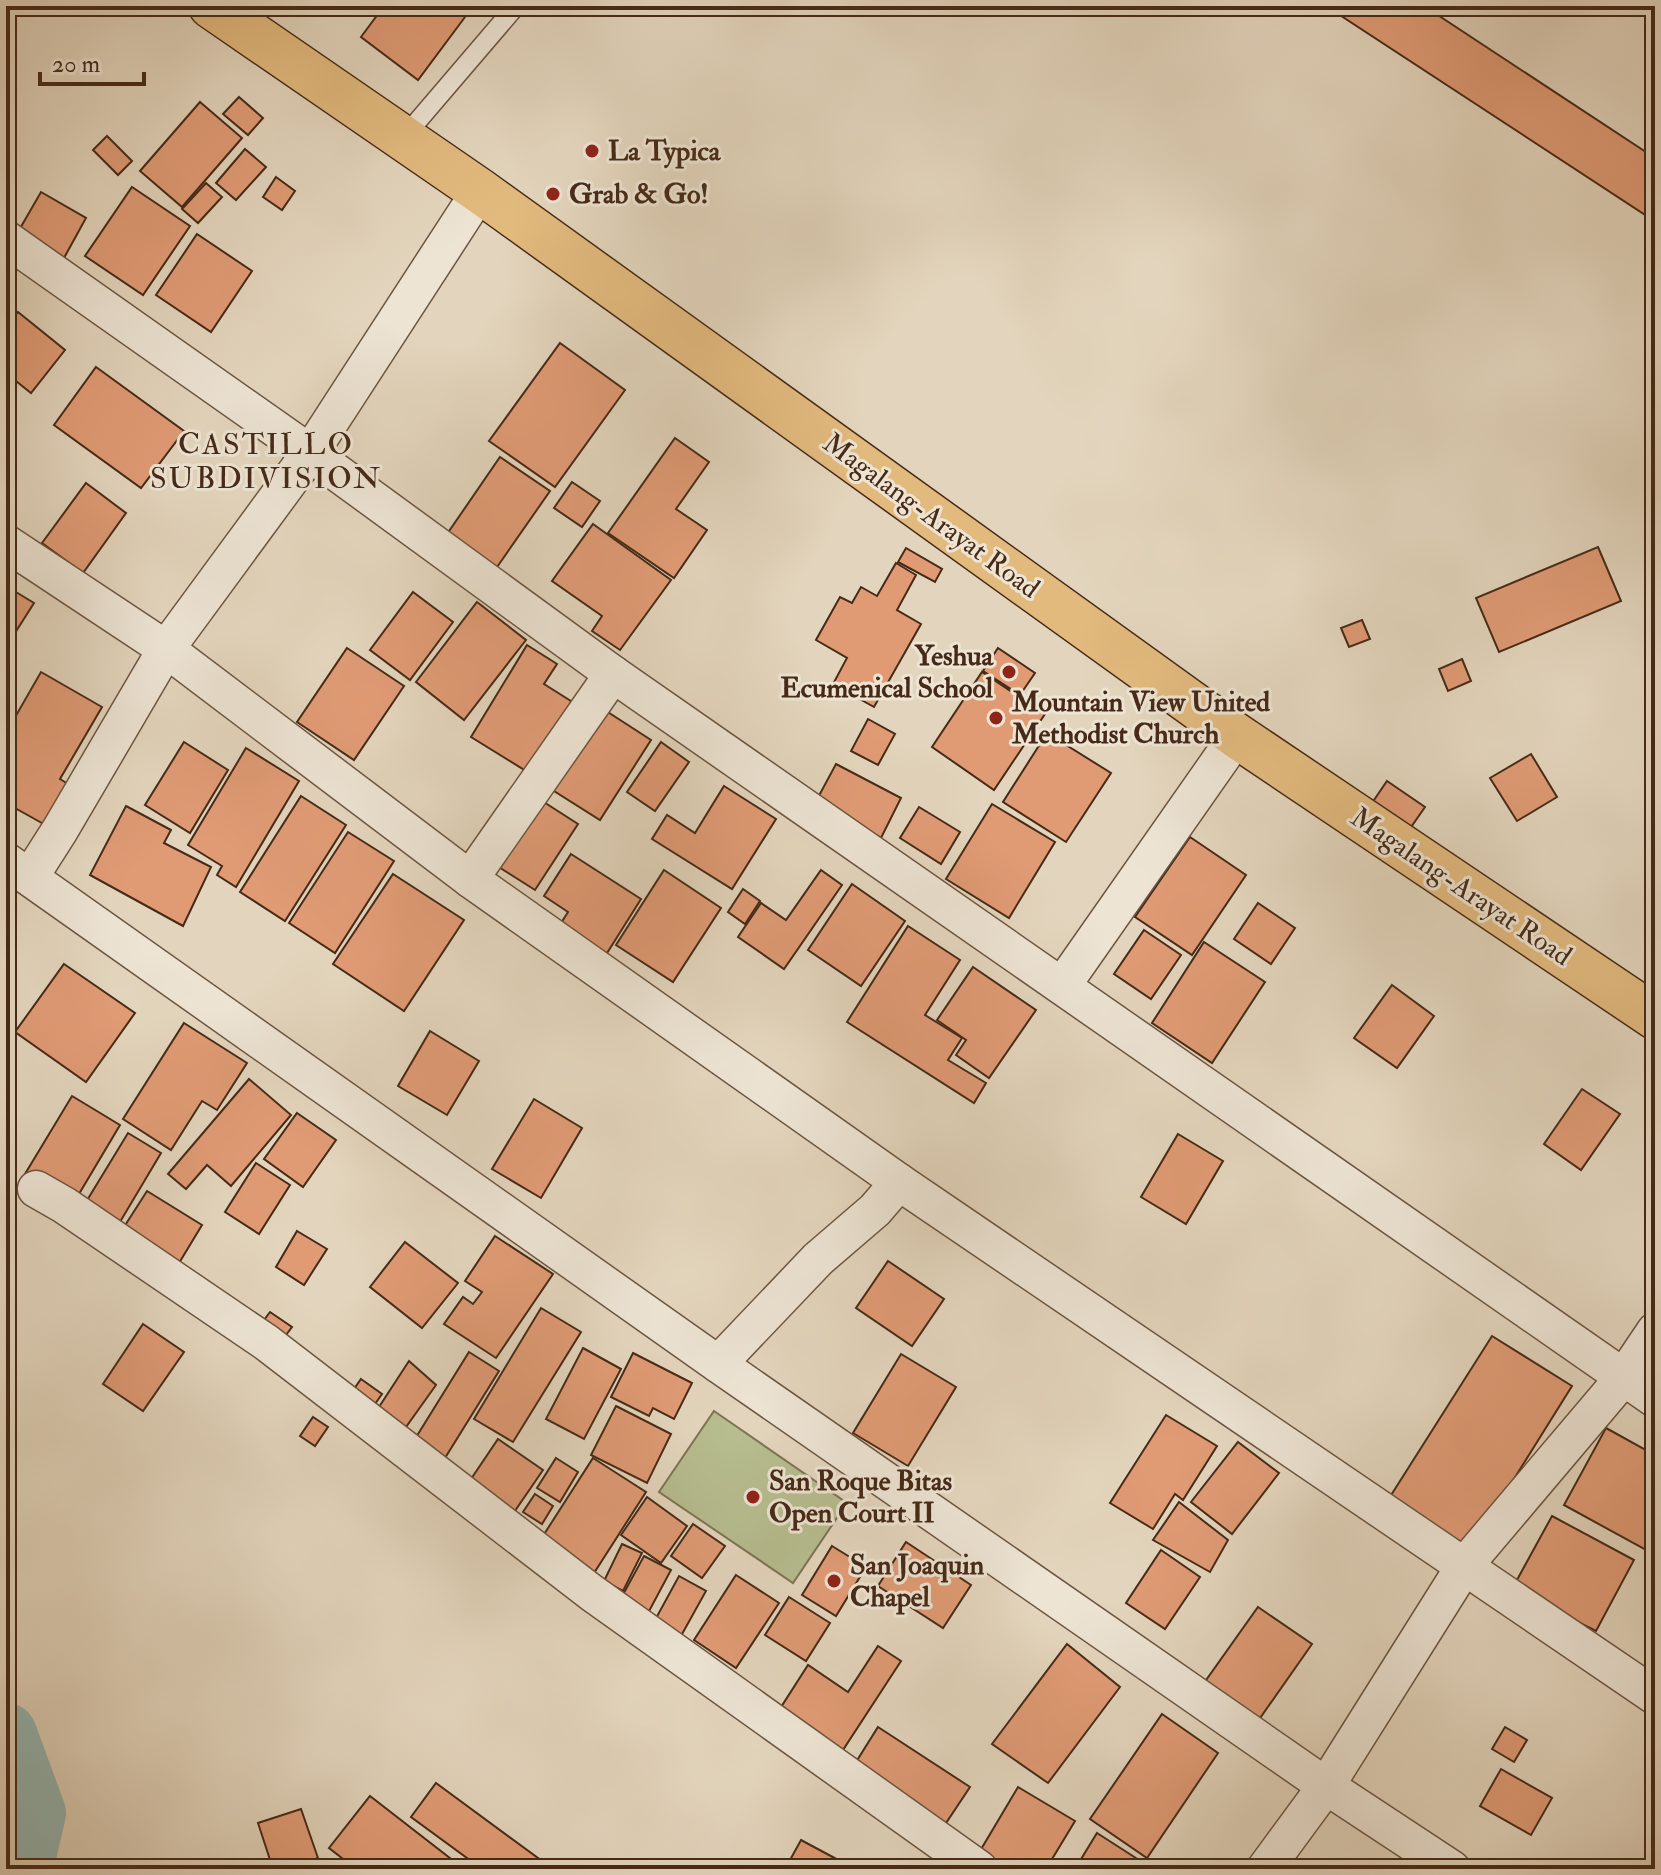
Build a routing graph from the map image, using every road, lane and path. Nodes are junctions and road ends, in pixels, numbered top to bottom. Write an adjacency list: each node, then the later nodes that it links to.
1 (211, 6): 3 (main road, Magalang-Arayat Road)
2 (516, 6): 3 (lane)
3 (404, 137): 4 (main road, Magalang-Arayat Road)
4 (480, 191): 6 (street); 10 (main road, Magalang-Arayat Road)
5 (6, 239): 6 (street)
6 (310, 453): 8 (street); 9 (street)
7 (6, 543): 8 (street)
8 (166, 649): 11 (street); 12 (street)
9 (613, 674): 12 (street); 13 (street)
10 (1237, 736): 13 (street); 14 (main road, Magalang-Arayat Road)
11 (18, 869): 18 (street)
12 (470, 879): 15 (street)
13 (1062, 986): 19 (street)
14 (1655, 1017)
15 (899, 1182): 18 (street); 21 (street)
16 (36, 1189): 24 (street)
17 (1655, 1331): 19 (street)
18 (718, 1364): 23 (street)
19 (1624, 1377): 20 (street); 21 (street)
20 (1655, 1399)
21 (1465, 1565): 22 (street); 23 (street)
22 (1655, 1696)
23 (1326, 1786): 25 (street); 26 (street)
24 (979, 1869)
25 (1265, 1869)
26 (1452, 1869)

